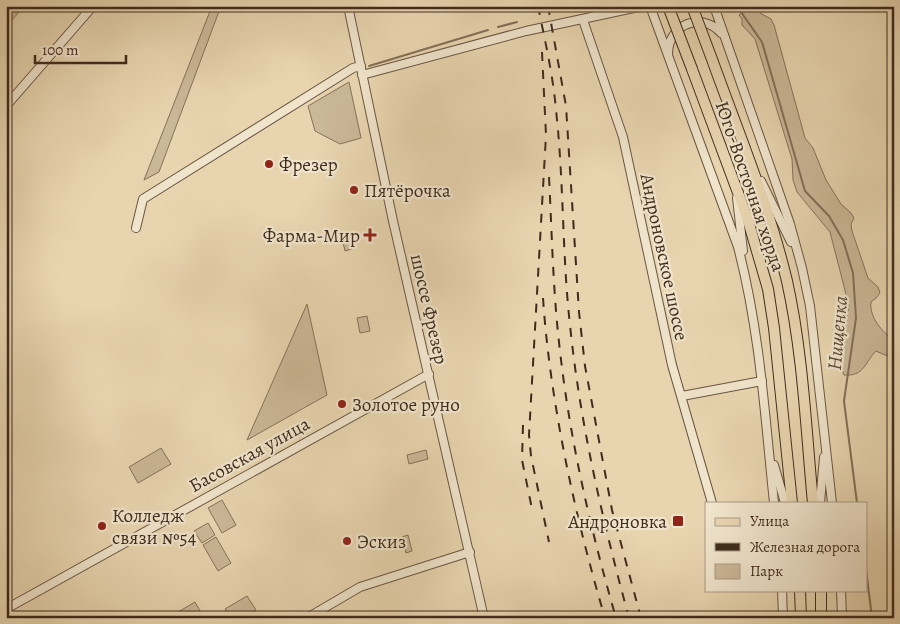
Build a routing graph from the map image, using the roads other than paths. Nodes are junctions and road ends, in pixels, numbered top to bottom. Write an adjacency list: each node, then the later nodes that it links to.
1 (93, 6): 13 (street)
2 (348, 6): 11 (street, шоссе Фрезер)
3 (643, 6): 8 (street)
4 (650, 6): 10 (street)
5 (668, 6): 15 (main road, Юго-Восточная хорда, bridge)
6 (692, 6): 14 (main road, Юго-Восточная хорда, bridge)
7 (714, 6): 9 (street)
8 (582, 20): 12 (street); 21 (street, Андроновское шоссе)
9 (726, 41): 10 (street); 17 (street)
10 (670, 61): 18 (street)
11 (360, 66): 12 (street, шоссе Фрезер); 16 (street)
12 (362, 75): 19 (street, шоссе Фрезер)
13 (6, 106)
14 (744, 149): 17 (street); 28 (main road, Юго-Восточная хорда)
15 (735, 183): 18 (street); 27 (main road, Юго-Восточная хорда)
16 (136, 228)
17 (800, 259): 22 (street)
18 (746, 276): 20 (street)
19 (429, 374): 31 (street, шоссе Фрезер); 36 (street, Басовская улица)
20 (762, 381): 21 (street); 23 (street)
21 (682, 396): 24 (street, Андроновское шоссе)
22 (825, 440): 29 (street); 30 (street)
23 (768, 449): 25 (street); 26 (street)
24 (712, 502)
25 (774, 502)
26 (786, 502)
27 (792, 502)
28 (813, 502)
29 (820, 502)
30 (832, 502)
31 (470, 552): 37 (street); 38 (street, шоссе Фрезер)
32 (782, 592): 39 (street)
33 (800, 592): 40 (main road)
34 (821, 592): 41 (main road)
35 (841, 592): 42 (street)
36 (6, 609)
37 (307, 618)
38 (484, 618)
39 (783, 618)
40 (801, 618)
41 (822, 618)
42 (842, 618)

